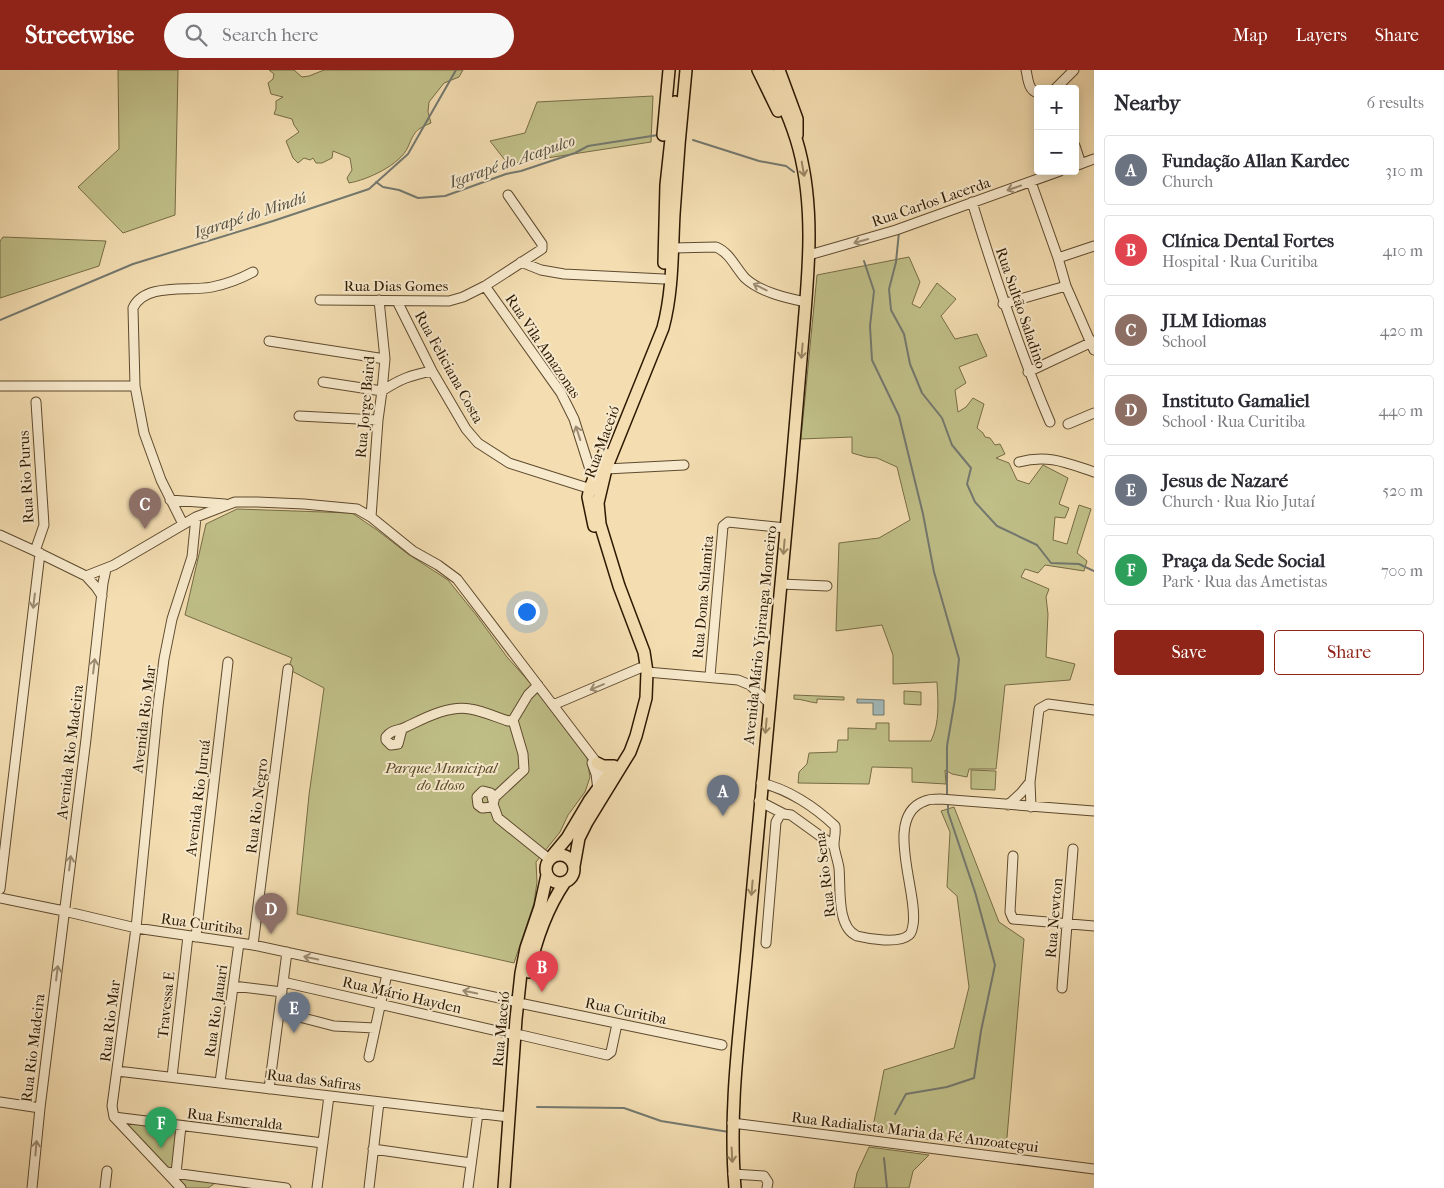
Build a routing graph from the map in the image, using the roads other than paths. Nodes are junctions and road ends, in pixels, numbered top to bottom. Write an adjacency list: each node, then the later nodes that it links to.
1 (669, 70): 16 (main road)
2 (679, 70): 16 (main road, Rua Maceió)
3 (686, 70): 20 (main road, Rua Maceió)
4 (758, 70): 11 (main road)
5 (767, 70): 11 (main road, Avenida Mário Ypiranga Monteiro)
6 (779, 70): 11 (main road)
7 (1026, 70): 10 (street)
8 (1074, 70): 9 (street)
9 (1060, 85)
10 (1034, 91)
11 (797, 142): 21 (main road, Avenida Mário Ypiranga Monteiro, one-way to 21)
12 (1094, 159): 13 (street)
13 (1079, 165)
14 (1049, 175): 15 (street, Rua Carlos Lacerda)
15 (1031, 182): 18 (street, Rua Carlos Lacerda, one-way to 18); 22 (street)
16 (666, 185): 25 (main road, Rua Maceió)
17 (508, 195): 23 (street, Rua Dias Gomes)
18 (972, 202): 21 (street, Rua Carlos Lacerda, one-way to 21); 32 (street, Rua Sultão Saladino)
19 (1094, 246): 22 (street)
20 (672, 248): 31 (street, one-way to 20); 50 (main road, Rua Maceió)
21 (809, 255): 31 (main road, Avenida Mário Ypiranga Monteiro)
22 (1058, 258): 27 (street)
23 (521, 262): 25 (street); 26 (street, Rua Dias Gomes)
24 (253, 272): 40 (street)
25 (664, 279): 52 (main road, Rua Maceió)
26 (485, 286): 30 (street, Rua Dias Gomes); 52 (street, Rua Vila Amazonas, one-way to 26)
27 (1066, 286): 32 (street); 34 (street)
28 (320, 300): 29 (street, Rua Dias Gomes)
29 (378, 300): 30 (street, Rua Dias Gomes); 35 (street, Rua Jorge Baird)
30 (396, 301): 36 (street, Rua Feliciana Costa)
31 (806, 302): 58 (main road, Avenida Mário Ypiranga Monteiro, one-way to 58)
32 (1004, 304): 37 (street, Rua Sultão Saladino)
33 (269, 341): 35 (street)
34 (1093, 344): 37 (street)
35 (385, 359): 41 (street, Rua Jorge Baird)
36 (432, 371): 41 (street); 52 (street, Rua Feliciana Costa)
37 (1028, 372): 46 (street, Rua Sultão Saladino)
38 (323, 382): 41 (street)
39 (0, 386): 40 (street)
40 (135, 386): 53 (street)
41 (382, 391): 45 (street, Rua Jorge Baird)
42 (36, 402): 60 (street, Rua Rio Purus)
43 (1094, 413): 47 (street)
44 (299, 416): 45 (street)
45 (378, 420): 56 (street, Rua Jorge Baird)
46 (1050, 422)
47 (1068, 424)
48 (1020, 462): 51 (street)
49 (684, 465): 50 (street)
50 (606, 468): 52 (main road, Rua Maceió)
51 (1094, 472)
52 (594, 487): 68 (main road, Rua Maceió)
53 (170, 500): 54 (street); 57 (street)
54 (227, 504): 55 (street); 56 (street)
55 (196, 517): 57 (street); 98 (street, Avenida Rio Mar)
56 (371, 517): 70 (street)
57 (183, 524): 61 (street)
58 (786, 528): 63 (main road, Avenida Mário Ypiranga Monteiro, one-way to 63); 69 (street, Rua Dona Sulamita)
59 (0, 535): 60 (street)
60 (37, 552): 62 (street); 93 (street, Rua Rio Purus, one-way to 93)
61 (106, 569): 62 (street); 65 (street, Avenida Rio Madeira)
62 (86, 576): 65 (street)
63 (781, 584): 64 (street); 71 (main road, Avenida Mário Ypiranga Monteiro)
64 (827, 586)
65 (102, 596): 95 (street, Avenida Rio Madeira, one-way to 65)
66 (228, 662): 99 (street, Avenida Rio Juruá)
67 (288, 669): 102 (street, Rua Rio Negro)
68 (644, 670): 69 (street); 72 (street, one-way to 72); 77 (main road, Rua Maceió); 80 (main road, Rua Maceió)
69 (710, 676): 71 (street)
70 (538, 685): 72 (street); 74 (street)
71 (768, 702): 79 (main road, Avenida Mário Ypiranga Monteiro, one-way to 79)
72 (553, 705): 76 (street)
73 (1094, 710): 78 (street)
74 (513, 720): 75 (street); 89 (street)
75 (402, 729)
76 (593, 760): 77 (main road); 80 (street)
77 (614, 766): 80 (main road, Rua Maceió)
78 (1030, 782): 82 (street); 83 (street)
79 (761, 783): 81 (main road, Avenida Mário Ypiranga Monteiro); 86 (street, Rua Rio Sena)
80 (603, 787): 89 (main road, Rua Maceió); 90 (main road, Rua Maceió)
81 (759, 801): 85 (street); 129 (main road, Avenida Mário Ypiranga Monteiro, one-way to 129)
82 (1008, 805): 83 (street); 86 (street, Rua Rio Sena)
83 (1031, 807): 84 (street)
84 (1094, 811)
85 (784, 814): 86 (street); 101 (street)
86 (834, 846)
87 (1074, 849): 96 (street, Rua Newton)
88 (1013, 856): 96 (street)
89 (551, 857): 90 (main road); 91 (main road)
90 (574, 866): 92 (main road)
91 (547, 876): 92 (main road); 104 (main road, Rua Maceió)
92 (565, 882): 104 (main road, Rua Maceió)
93 (0, 889)
94 (0, 898): 95 (street, Rua Curitiba)
95 (64, 911): 98 (street, Rua Curitiba); 125 (street, Rua Rio Madeira, one-way to 95)
96 (1067, 924): 97 (street); 108 (street, Rua Newton)
97 (1094, 926)
98 (136, 928): 99 (street, Rua Curitiba); 118 (street, Rua Rio Mar)
99 (192, 937): 100 (street, Rua Curitiba); 119 (street, Travessa E)
100 (239, 943): 102 (street, Rua Curitiba); 107 (street, Rua Rio Jauari)
101 (766, 943)
102 (253, 945): 103 (street, Rua Curitiba)
103 (287, 952): 105 (street, Rua Curitiba, one-way to 103); 106 (street)
104 (529, 955): 110 (main road, Rua Maceió)
105 (387, 974): 110 (street, Rua Curitiba, one-way to 105); 111 (street)
106 (283, 982): 109 (street); 111 (street, Rua Mário Hayden)
107 (233, 986): 109 (street); 120 (street, Rua Rio Jauari)
108 (1062, 988)
109 (282, 992): 112 (street)
110 (521, 1003): 113 (street, Rua Curitiba); 115 (main road, Rua Maceió)
111 (381, 1004): 114 (street); 115 (street, Rua Mário Hayden)
112 (280, 1012): 114 (street); 121 (street)
113 (618, 1024): 115 (street, Rua Mário Hayden); 116 (street, Rua Curitiba)
114 (375, 1028): 117 (street)
115 (518, 1035): 127 (main road, Rua Maceió); 148 (main road, Rua Maceió)
116 (722, 1045)
117 (369, 1057)
118 (117, 1071): 119 (street, Rua das Safiras); 128 (street, Rua Rio Mar)
119 (172, 1077): 120 (street, Rua das Safiras)
120 (220, 1082): 121 (street, Rua das Safiras)
121 (269, 1089): 122 (street, Rua das Safiras)
122 (329, 1096): 124 (street, Rua das Safiras); 131 (street)
123 (0, 1102): 125 (street)
124 (379, 1102): 126 (street, Rua das Safiras); 132 (street)
125 (40, 1108): 140 (street, Rua Rio Madeira, one-way to 125)
126 (478, 1113): 127 (street, Rua das Safiras); 133 (street)
127 (508, 1116): 147 (main road, Rua Maceió)
128 (114, 1117): 130 (street, Rua Esmeralda); 136 (street)
129 (732, 1123): 134 (street, Rua Radialista Maria da Fé Anzoategui); 138 (main road, Avenida Mário Ypiranga Monteiro, one-way to 138)
130 (181, 1126): 131 (street, Rua Esmeralda); 137 (street)
131 (323, 1143): 144 (street)
132 (373, 1149): 133 (street); 145 (street)
133 (471, 1163): 146 (street)
134 (1093, 1170)
135 (107, 1171): 141 (street)
136 (166, 1172): 137 (street); 142 (street)
137 (176, 1173): 139 (street)
138 (734, 1174): 149 (main road, Avenida Mário Ypiranga Monteiro); 150 (street)
139 (249, 1186): 143 (street)
140 (32, 1188)
141 (105, 1188)
142 (181, 1188)
143 (286, 1188)
144 (318, 1188)
145 (369, 1188)
146 (468, 1188)
147 (504, 1188)
148 (511, 1188)
149 (735, 1188)
150 (767, 1188)

